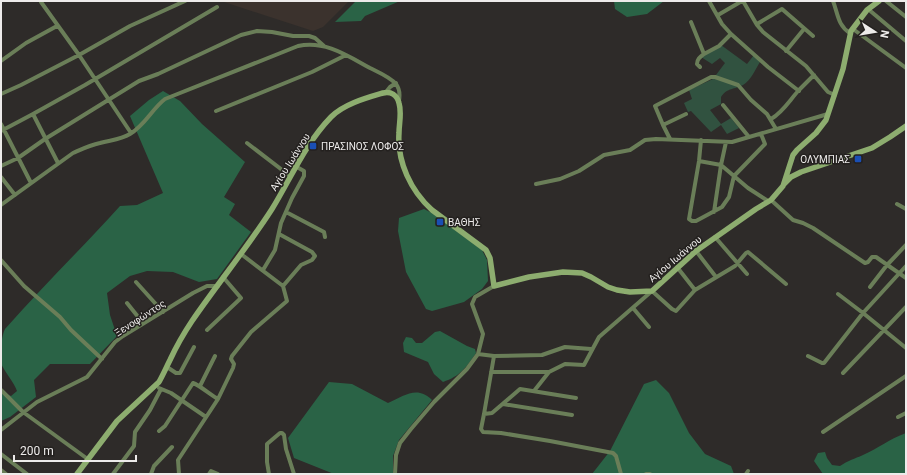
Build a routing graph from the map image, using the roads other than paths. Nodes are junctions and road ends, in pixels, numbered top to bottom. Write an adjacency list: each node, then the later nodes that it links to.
1 (185, 1): 23 (street)
2 (709, 1): 10 (street)
3 (743, 1): 10 (street); 13 (street)
4 (833, 1): 16 (street)
5 (879, 1): 9 (street, Αγίου Ιωάννου)
6 (886, 1): 11 (street)
7 (41, 2): 14 (street)
8 (217, 7): 29 (street)
9 (868, 9): 16 (street, Αγίου Ιωάννου); 19 (street)
10 (718, 15): 17 (street)
11 (906, 17)
12 (691, 22): 22 (street)
13 (757, 24): 15 (street); 21 (street)
14 (57, 26): 23 (street); 25 (street)
15 (804, 29): 18 (street); 21 (street)
16 (852, 31): 27 (street); 34 (street, Αγίου Ιωάννου)
17 (731, 34): 22 (street); 31 (street)
18 (813, 36)
19 (906, 41)
20 (324, 46): 24 (street); 35 (street); 48 (street)
21 (786, 51): 28 (street)
22 (704, 54): 26 (street)
23 (79, 55): 29 (street); 33 (street)
24 (346, 55): 30 (street); 38 (street)
25 (1, 61)
26 (700, 67)
27 (906, 68)
28 (814, 75): 31 (street); 34 (street)
29 (96, 79): 35 (street); 39 (street)
30 (396, 83): 32 (street); 36 (street)
31 (798, 91): 42 (street)
32 (386, 92): 36 (street); 61 (street, Αγίου Ιωάννου)
33 (1, 94)
34 (834, 95): 41 (street, Αγίου Ιωάννου)
35 (109, 99): 48 (street); 51 (street)
36 (399, 102): 96 (street)
37 (723, 105): 50 (street)
38 (216, 111)
39 (33, 114): 47 (street); 51 (street)
40 (686, 114): 44 (street)
41 (828, 114): 46 (street); 67 (street, Αγίου Ιωάννου)
42 (771, 119): 44 (street); 46 (street)
43 (1, 124): 47 (street)
44 (663, 125): 52 (street)
45 (906, 126): 67 (street)
46 (776, 129): 49 (street)
47 (2, 130): 56 (street)
48 (131, 133): 58 (street)
49 (761, 134): 50 (street); 63 (street)
50 (749, 137): 54 (street)
51 (45, 139): 56 (street); 58 (street)
52 (670, 139): 53 (street); 66 (street)
53 (701, 140): 54 (street); 57 (street)
54 (726, 142): 59 (street)
55 (247, 143): 62 (street)
56 (18, 158): 60 (street); 65 (street)
57 (699, 161): 59 (street); 74 (street)
58 (58, 163): 65 (street)
59 (721, 165): 63 (street); 74 (street)
60 (1, 166)
61 (295, 166): 62 (street, Αγίου Ιωάννου); 73 (street)
62 (290, 176): 80 (street, Αγίου Ιωάννου)
63 (734, 176): 69 (street); 74 (street)
64 (1, 177): 68 (street)
65 (31, 183): 68 (street)
66 (536, 184)
67 (783, 186): 69 (street, Αγίου Ιωάννου)
68 (15, 195): 71 (street)
69 (769, 201): 77 (street, Αγίου Ιωάννου); 83 (street)
70 (897, 204): 72 (street)
71 (1, 205)
72 (906, 209)
73 (286, 212): 75 (street); 76 (street)
74 (714, 212)
75 (279, 234): 86 (street); 95 (street)
76 (325, 237)
77 (715, 237): 79 (street, Αγίου Ιωάννου); 82 (street)
78 (906, 245): 83 (street)
79 (696, 251): 85 (street, Αγίου Ιωάννου); 90 (street)
80 (241, 254): 86 (street); 89 (street, Αγίου Ιωάννου)
81 (1, 260): 117 (street)
82 (737, 264): 88 (street); 90 (street); 93 (street)
83 (887, 265): 87 (street); 97 (street)
84 (906, 266): 87 (street)
85 (677, 267): 98 (street); 99 (street, Αγίου Ιωάννου)
86 (263, 270): 95 (street)
87 (900, 273): 91 (street); 105 (street)
88 (747, 274)
89 (223, 277): 94 (street, Αγίου Ιωάννου); 108 (street)
90 (716, 277): 98 (street)
91 (906, 278)
92 (136, 282): 104 (street)
93 (786, 284)
94 (218, 286): 104 (street, Ξενοφώντος); 118 (street, Αγίου Ιωάννου)
95 (284, 286): 128 (street)
96 (494, 286): 99 (street, Αγίου Ιωάννου); 113 (street)
97 (870, 287)
98 (695, 290): 99 (street)
99 (652, 291): 103 (street)
100 (838, 294): 105 (street)
101 (128, 303): 106 (street)
102 (906, 307): 109 (street)
103 (633, 308): 107 (street); 112 (street)
104 (163, 312): 106 (street, Ξενοφώντος)
105 (863, 313): 109 (street); 116 (street)
106 (143, 323): 117 (street, Ξενοφώντος)
107 (650, 327)
108 (207, 330)
109 (884, 330): 111 (street); 121 (street)
110 (194, 347): 118 (street)
111 (906, 348)
112 (591, 349): 115 (street); 120 (street)
113 (478, 354): 115 (street); 154 (street)
114 (215, 356): 123 (street)
115 (494, 356): 119 (street)
116 (808, 356)
117 (102, 359): 131 (street, Ξενοφώντος)
118 (167, 367): 124 (street, Αγίου Ιωάννου)
119 (491, 372): 120 (street); 133 (street)
120 (548, 372): 126 (street)
121 (843, 373)
122 (906, 376): 139 (street)
123 (200, 386): 128 (street); 129 (street)
124 (158, 388): 129 (street); 142 (street, Αγίου Ιωάννου); 147 (street)
125 (1, 390): 131 (street)
126 (534, 391): 127 (street); 130 (street)
127 (576, 398)
128 (218, 399): 135 (street)
129 (181, 400): 135 (street); 138 (street)
130 (503, 404): 133 (street); 134 (street)
131 (24, 412): 137 (street, Ξενοφώντος); 142 (street)
132 (906, 413): 136 (street)
133 (484, 414): 155 (street)
134 (572, 415)
135 (206, 417): 149 (street)
136 (898, 417)
137 (1, 430)
138 (159, 431)
139 (823, 432)
140 (172, 447): 148 (street)
141 (1, 454): 144 (street)
142 (88, 460): 145 (street, Αγίου Ιωάννου)
143 (1, 470): 146 (street)
144 (24, 473)
145 (80, 473)
146 (6, 474)
147 (112, 474)
148 (151, 474)
149 (179, 474)
150 (208, 474): 151 (street)
151 (218, 474)
152 (269, 474): 153 (street)
153 (294, 474)
154 (395, 474)
155 (621, 474)
156 (646, 474): 157 (street)
157 (650, 474)

